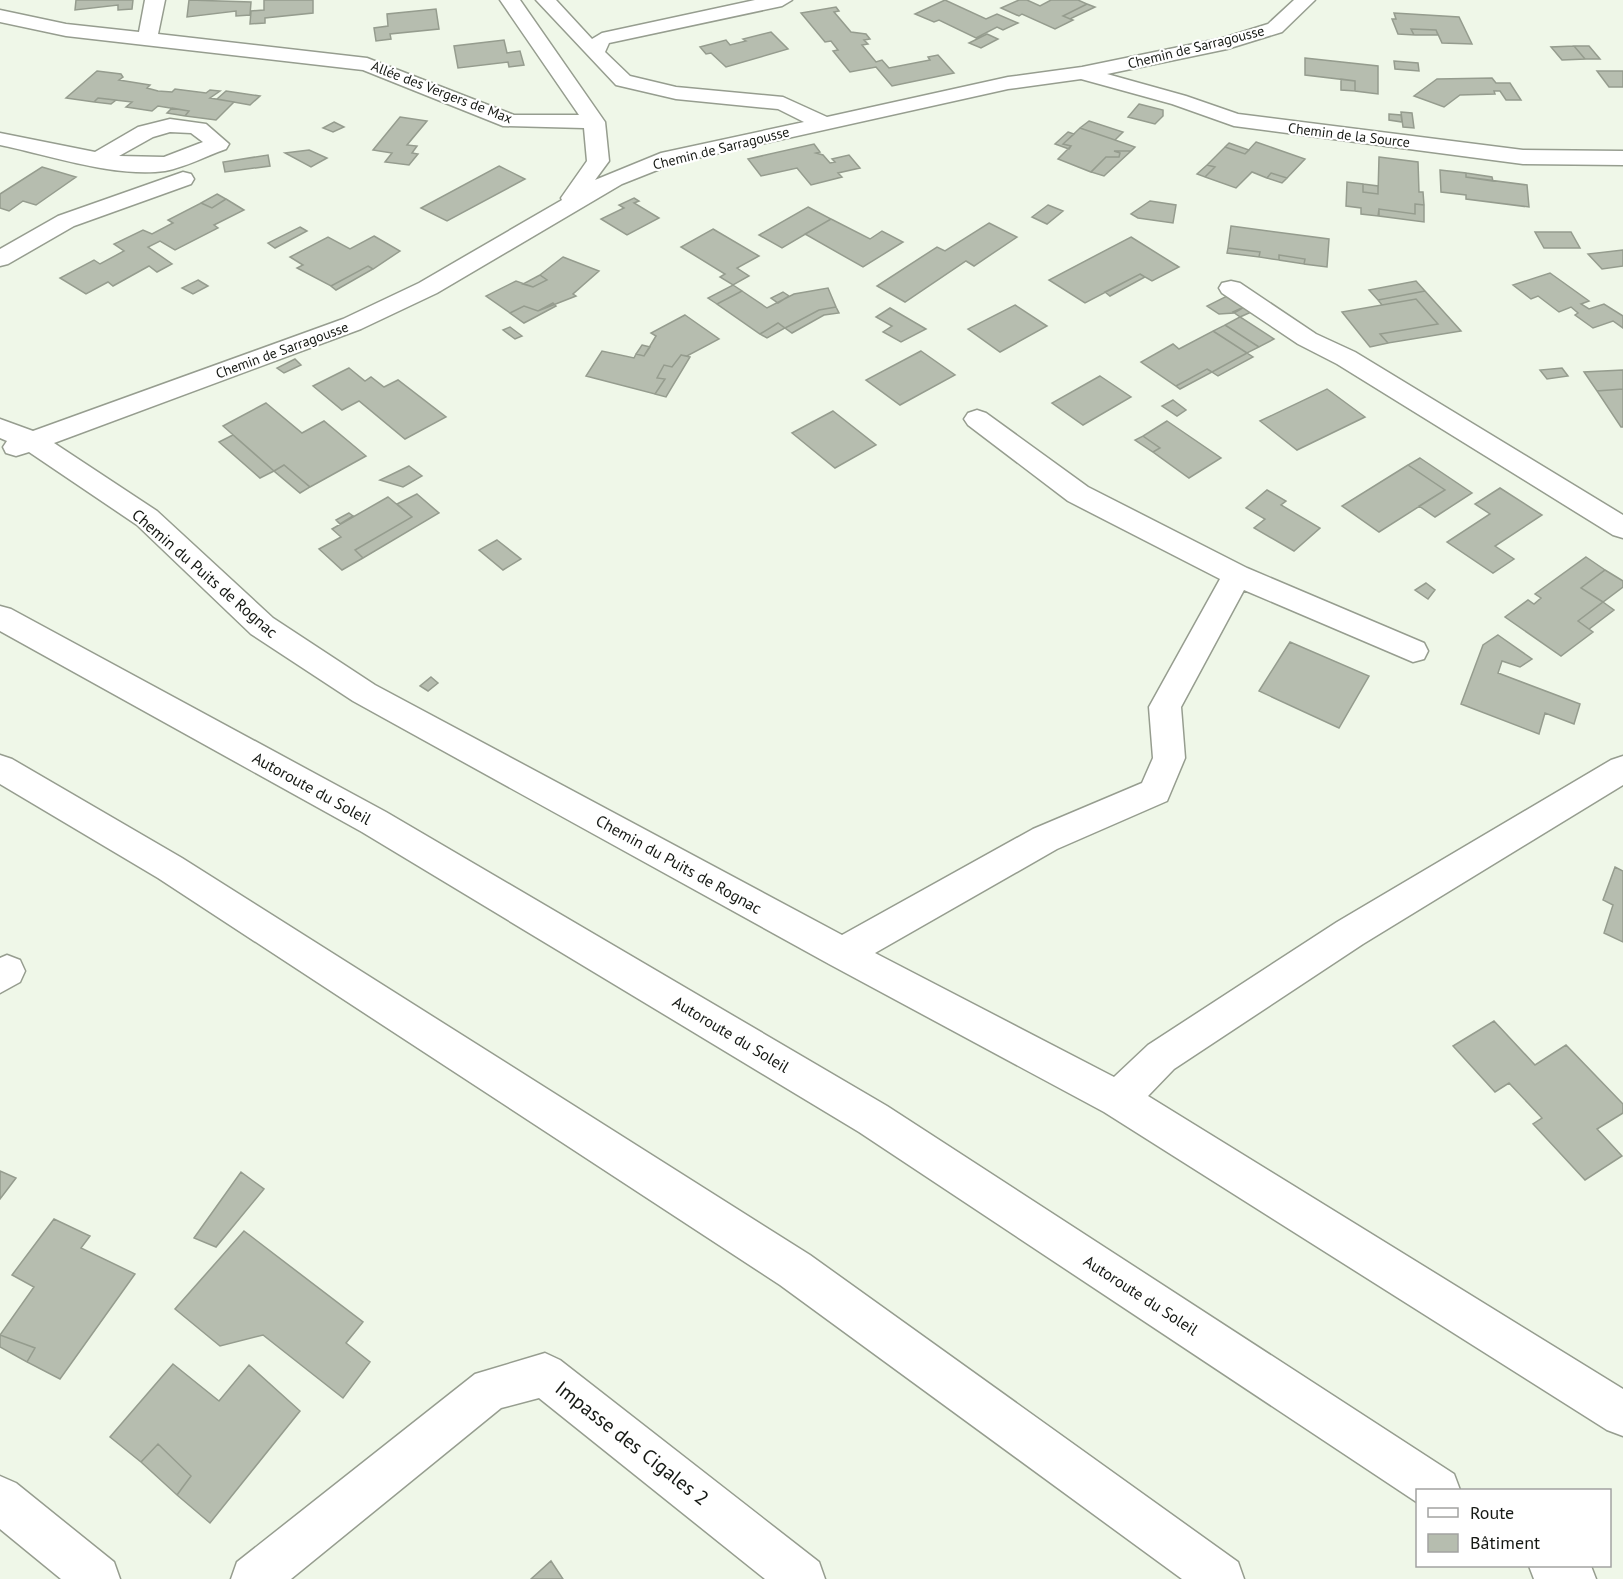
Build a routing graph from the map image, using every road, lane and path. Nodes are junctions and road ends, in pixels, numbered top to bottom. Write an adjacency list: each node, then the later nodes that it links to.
1 (155, 0): 7 (main road)
2 (510, 0): 10 (main road)
3 (546, 0): 8 (main road)
4 (782, 0): 8 (main road)
5 (1305, 0): 9 (main road, Chemin de Sarragousse)
6 (0, 16): 7 (main road, Allée des Vergers de Max)
7 (147, 39): 10 (main road, Allée des Vergers de Max)
8 (594, 53): 11 (main road)
9 (1082, 73): 11 (main road, Chemin de Sarragousse); 14 (main road, Chemin de la Source)
10 (594, 122): 16 (main road)
11 (825, 124): 16 (main road, Chemin de Sarragousse)
12 (0, 139): 13 (main road)
13 (101, 158)
14 (1623, 158)
15 (183, 179): 17 (main road)
16 (566, 207): 21 (main road, Chemin de Sarragousse)
17 (0, 259)
18 (1231, 288): 23 (main road)
19 (977, 419): 24 (main road)
20 (0, 428): 21 (main road, Chemin du Puits de Rognac)
21 (32, 441): 22 (main road, Chemin de Sarragousse); 29 (main road, Chemin du Puits de Rognac)
22 (0, 452)
23 (1623, 528)
24 (1236, 576): 26 (main road); 29 (main road)
25 (0, 617): 32 (main road, Autoroute du Soleil)
26 (1413, 651)
27 (0, 768): 38 (main road)
28 (1623, 769): 30 (main road)
29 (843, 953): 30 (main road, Chemin du Puits de Rognac)
30 (1118, 1099): 31 (main road, Chemin du Puits de Rognac)
31 (1623, 1414)
32 (1435, 1489)
33 (0, 1500): 35 (main road)
34 (1554, 1567): 39 (main road)
35 (97, 1579)
36 (254, 1579): 37 (main road, Impasse des Cigales 2)
37 (802, 1579)
38 (1221, 1579)
39 (1573, 1579)

